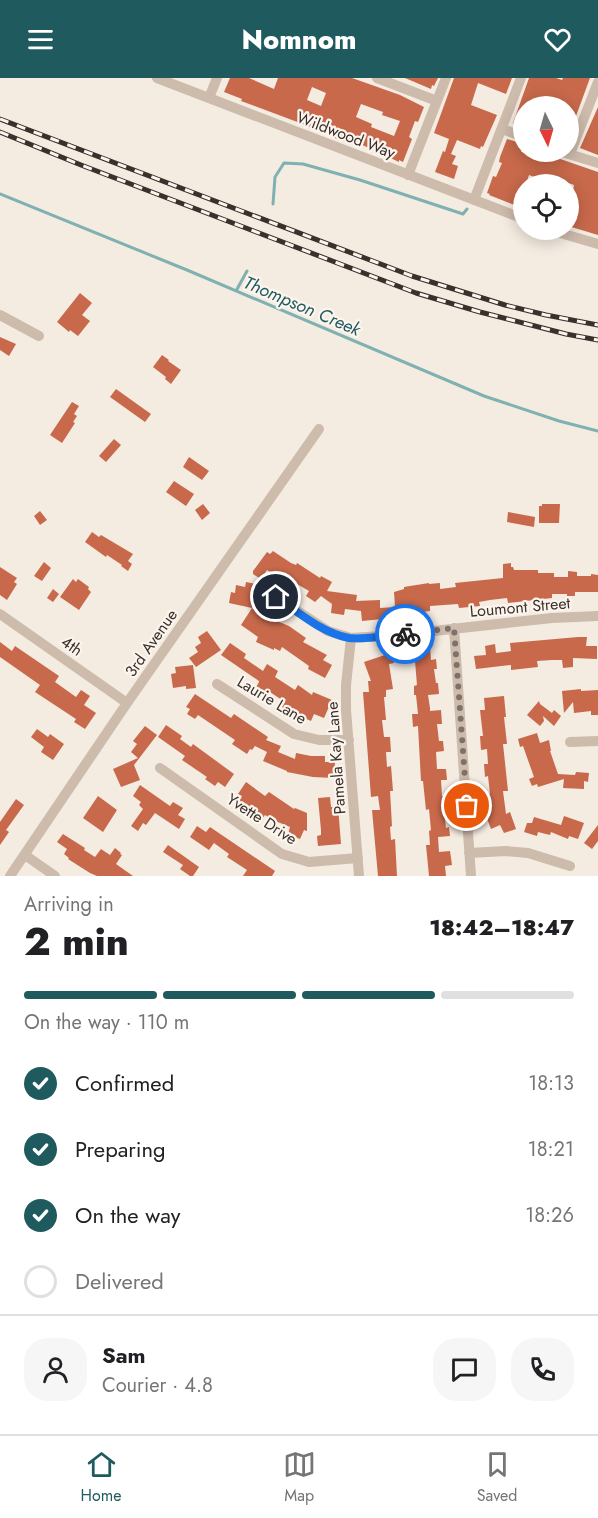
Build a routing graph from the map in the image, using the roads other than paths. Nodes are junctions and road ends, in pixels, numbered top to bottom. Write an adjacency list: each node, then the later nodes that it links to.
1 (158, 78): 7 (street, Wildwood Way)
2 (217, 78): 7 (street)
3 (377, 78): 8 (street)
4 (446, 78): 8 (street)
5 (521, 78): 10 (street)
6 (598, 82): 9 (street)
7 (209, 98): 14 (street, Wildwood Way)
8 (437, 101): 14 (street)
9 (579, 124)
10 (502, 129): 11 (street); 15 (street)
11 (513, 133)
12 (579, 157): 13 (street)
13 (598, 164)
14 (408, 175): 15 (street, Wildwood Way)
15 (474, 200): 16 (street, Wildwood Way)
16 (513, 215)
17 (579, 238): 18 (street)
18 (598, 244)
19 (0, 315): 20 (street)
20 (39, 336)
21 (319, 429): 28 (street, 3rd Avenue)
22 (276, 597): 26 (street, Loumont Street)
23 (0, 614): 28 (street, 4th)
24 (598, 616): 25 (street, Loumont Street)
25 (454, 628): 26 (street, Loumont Street); 33 (street)
26 (351, 638): 29 (street, Pamela Kay Lane)
27 (217, 684): 29 (street, Laurie Lane)
28 (127, 703): 34 (street, 3rd Avenue)
29 (349, 740): 35 (street, Pamela Kay Lane)
30 (598, 741): 31 (street)
31 (570, 742)
32 (160, 768): 35 (street, Yvette Drive)
33 (469, 853): 36 (street); 40 (street)
34 (25, 855): 37 (street, 3rd Avenue); 38 (street)
35 (358, 858): 39 (street, Pamela Kay Lane)
36 (570, 866)
37 (10, 876)
38 (55, 876)
39 (359, 876)
40 (471, 876)

